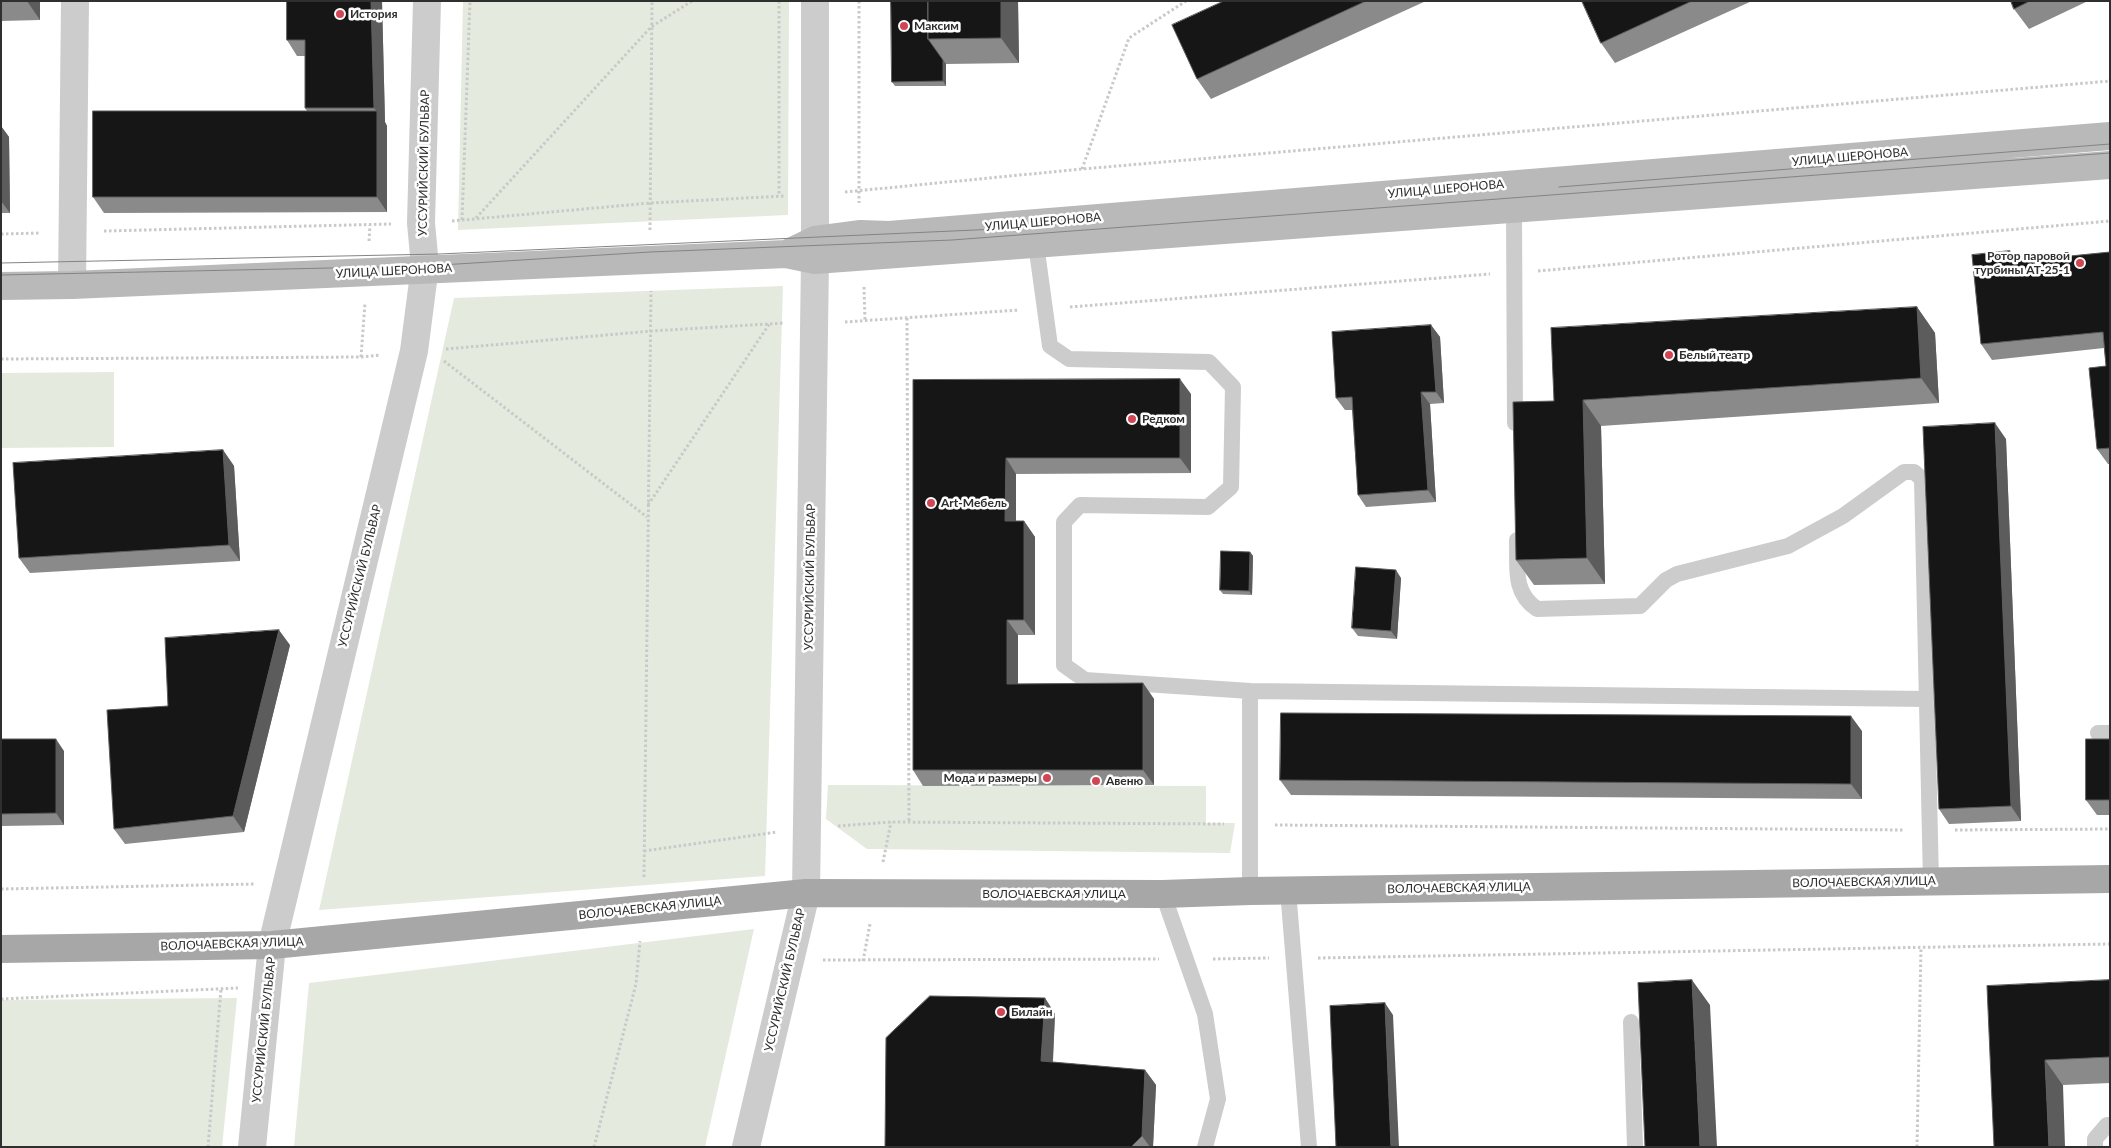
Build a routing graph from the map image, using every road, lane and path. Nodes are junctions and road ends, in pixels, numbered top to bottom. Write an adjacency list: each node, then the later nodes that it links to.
1 (75, 1): 24 (street)
2 (427, 1): 23 (street, УССУРИЙСКИЙ БУЛЬВАР)
3 (470, 1): 21 (path)
4 (652, 1): 10 (path)
5 (692, 1): 10 (path)
6 (779, 1): 17 (path)
7 (815, 1): 16 (street, УССУРИЙСКИЙ БУЛЬВАР)
8 (859, 1): 15 (path)
9 (1186, 1): 14 (path)
10 (652, 27): 18 (path); 20 (path)
11 (2110, 81): 14 (path)
12 (2110, 136): 27 (main road, УЛИЦА ШЕРОНОВА)
13 (2110, 165): 19 (main road, УЛИЦА ШЕРОНОВА)
14 (1082, 169): 15 (path)
15 (859, 190): 16 (path); 27 (path)
16 (814, 195): 17 (path); 28 (street, УССУРИЙСКИЙ БУЛЬВАР)
17 (780, 196): 18 (path)
18 (650, 203): 20 (path); 29 (path)
19 (1514, 210): 26 (main road, УЛИЦА ШЕРОНОВА); 31 (lane)
20 (475, 219): 21 (path)
21 (462, 220): 23 (path)
22 (2110, 221): 31 (path)
23 (421, 223): 24 (path); 30 (street, УССУРИЙСКИЙ БУЛЬВАР)
24 (72, 232): 25 (path); 32 (street)
25 (1, 234)
26 (1036, 244): 27 (main road, УЛИЦА ШЕРОНОВА); 34 (lane)
27 (862, 245): 28 (main road, УЛИЦА ШЕРОНОВА); 36 (path)
28 (815, 250): 29 (main road, УЛИЦА ШЕРОНОВА); 37 (street, УССУРИЙСКИЙ БУЛЬВАР)
29 (650, 260): 30 (main road, УЛИЦА ШЕРОНОВА); 39 (path)
30 (425, 269): 32 (main road, УЛИЦА ШЕРОНОВА); 40 (street, УССУРИЙСКИЙ БУЛЬВАР)
31 (1514, 273): 34 (path); 42 (lane)
32 (72, 285): 33 (main road, УЛИЦА ШЕРОНОВА)
33 (1, 286)
34 (1045, 308): 35 (path); 46 (lane)
35 (907, 318): 36 (path); 48 (path)
36 (865, 321): 37 (path)
37 (814, 322): 38 (path); 50 (street, УССУРИЙСКИЙ БУЛЬВАР)
38 (770, 323): 39 (path); 43 (path)
39 (652, 331): 40 (path); 43 (path)
40 (423, 351): 41 (path); 44 (path); 56 (street, УССУРИЙСКИЙ БУЛЬВАР)
41 (1, 359)
42 (1516, 438)
43 (648, 506): 44 (path)
44 (648, 517): 53 (path)
45 (1517, 525): 47 (lane)
46 (1250, 691): 47 (lane); 49 (lane)
47 (1927, 699): 52 (lane)
48 (909, 822): 49 (path); 50 (path)
49 (1250, 825): 52 (path); 59 (lane)
50 (807, 828): 53 (path); 60 (street, УССУРИЙСКИЙ БУЛЬВАР)
51 (2110, 829): 52 (path)
52 (1930, 830): 55 (lane)
53 (644, 851): 62 (path)
54 (2110, 879): 55 (main road, ВОЛОЧАЕВСКАЯ УЛИЦА)
55 (1931, 882): 58 (main road, ВОЛОЧАЕВСКАЯ УЛИЦА)
56 (286, 884): 57 (path); 64 (street, УССУРИЙСКИЙ БУЛЬВАР)
57 (1, 889)
58 (1288, 890): 59 (main road, ВОЛОЧАЕВСКАЯ УЛИЦА); 68 (lane)
59 (1250, 891): 61 (main road, ВОЛОЧАЕВСКАЯ УЛИЦА)
60 (806, 893): 61 (main road, ВОЛОЧАЕВСКАЯ УЛИЦА); 62 (main road, ВОЛОЧАЕВСКАЯ УЛИЦА); 67 (street, УССУРИЙСКИЙ БУЛЬВАР)
61 (1163, 894): 69 (lane)
62 (643, 909): 64 (main road, ВОЛОЧАЕВСКАЯ УЛИЦА); 77 (path)
63 (2110, 944): 65 (path)
64 (272, 945): 66 (main road, ВОЛОЧАЕВСКАЯ УЛИЦА); 70 (street, УССУРИЙСКИЙ БУЛЬВАР)
65 (1921, 947): 68 (path); 82 (path)
66 (1, 949)
67 (791, 958): 69 (path); 78 (street, УССУРИЙСКИЙ БУЛЬВАР)
68 (1294, 958): 69 (path); 80 (lane)
69 (1186, 959): 79 (lane)
70 (268, 987): 71 (path); 76 (street, УССУРИЙСКИЙ БУЛЬВАР)
71 (222, 989): 72 (path); 75 (path)
72 (1, 999)
73 (1631, 1022): 81 (lane)
74 (2110, 1125): 83 (lane)
75 (208, 1147)
76 (252, 1147)
77 (594, 1147)
78 (746, 1147)
79 (1204, 1147)
80 (1309, 1147)
81 (1635, 1147)
82 (1917, 1147)
83 (2095, 1147)

